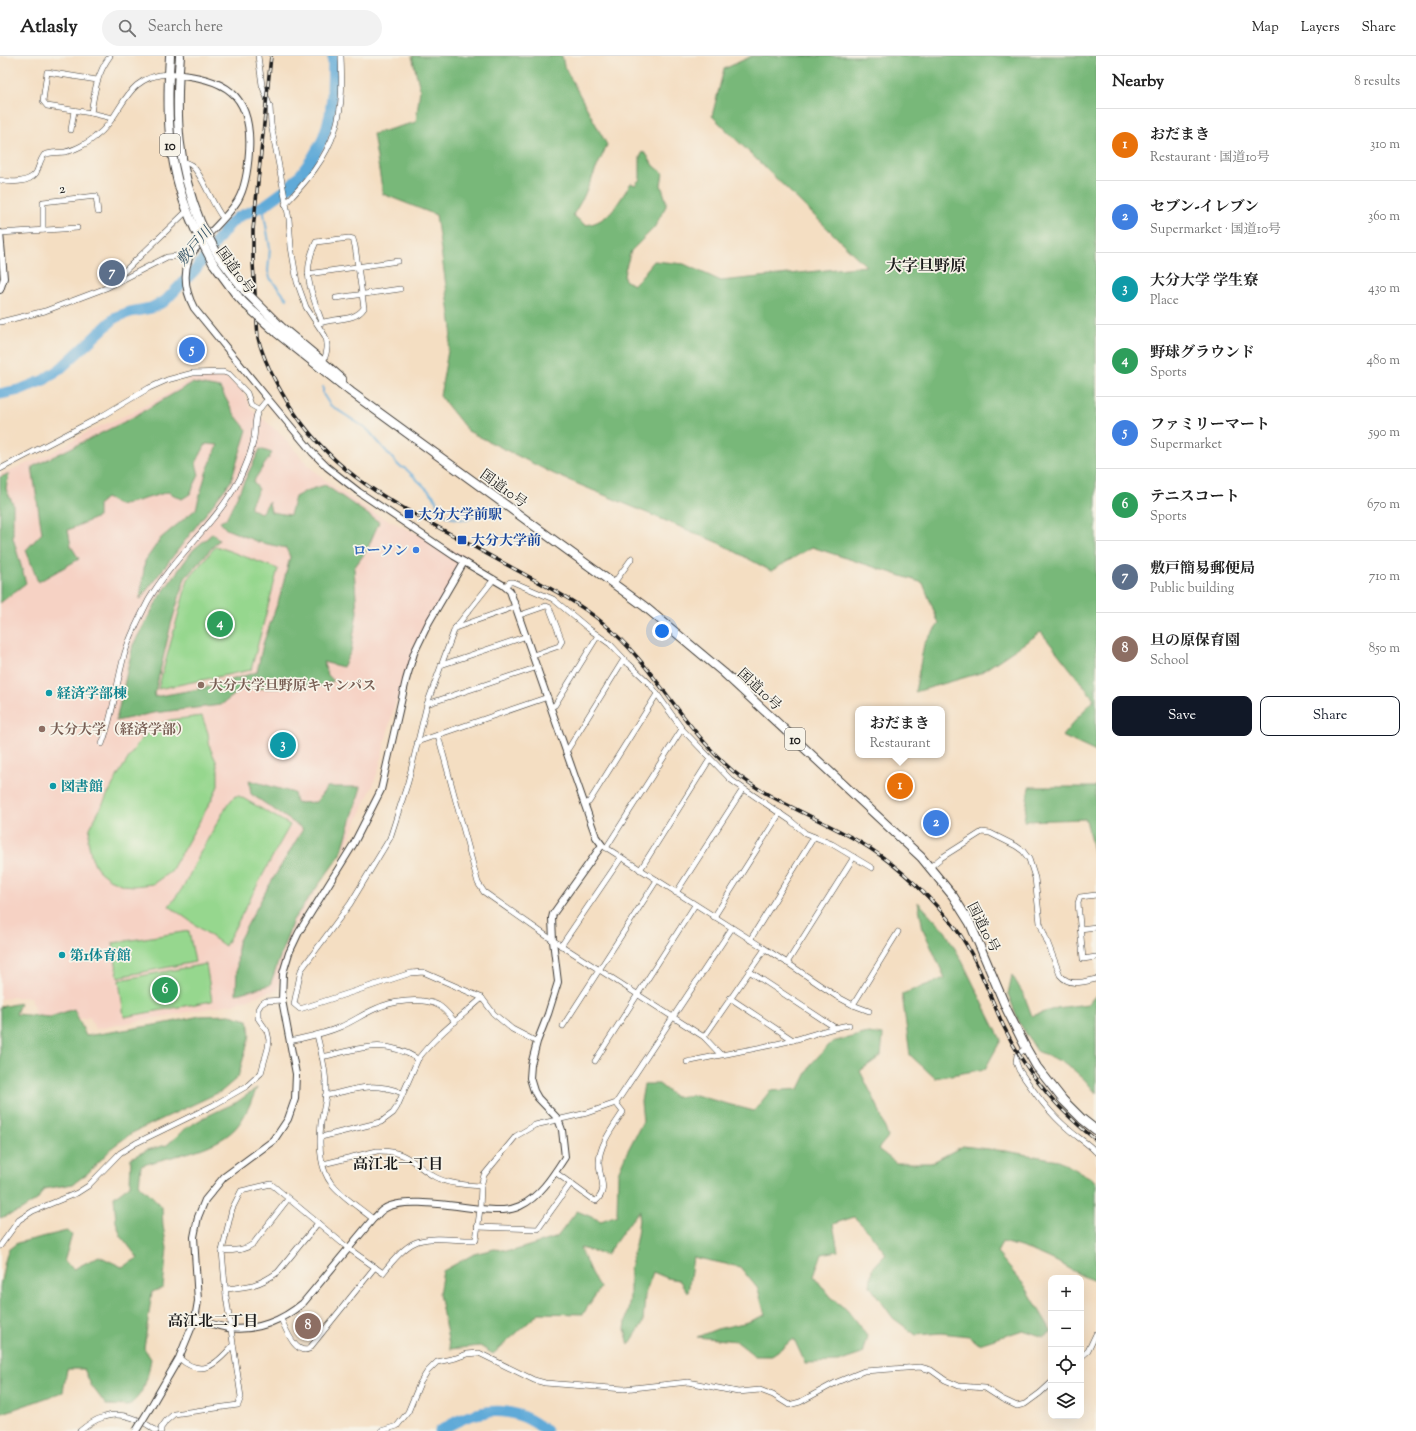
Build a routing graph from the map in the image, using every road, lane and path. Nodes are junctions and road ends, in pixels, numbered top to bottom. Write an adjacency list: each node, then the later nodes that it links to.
1 (110, 56): 8 (street)
2 (170, 56): 6 (highway, 国道10号 / 10)
3 (180, 56): 7 (highway, 国道10号 / 10)
4 (258, 56): 15 (street)
5 (341, 56): 15 (street)
6 (169, 74): 7 (street); 11 (street); 16 (highway, 国道10号 / 10)
7 (179, 75): 13 (highway, 国道10号 / 10); 18 (street)
8 (97, 80): 9 (street); 10 (street)
9 (74, 111): 10 (street); 12 (street)
10 (91, 113): 11 (street)
11 (112, 118): 14 (street)
12 (71, 130)
13 (182, 161): 18 (street); 19 (highway, 国道10号 / 10)
14 (0, 180)
15 (285, 202): 35 (street)
16 (187, 211): 19 (highway, 国道10号 / 10); 29 (street)
17 (98, 212): 21 (street, 2)
18 (223, 218): 23 (street)
19 (198, 227): 24 (highway, 国道10号 / 10, bridge)
20 (77, 228): 21 (street)
21 (43, 230): 22 (street)
22 (0, 233): 25 (street)
23 (189, 258): 29 (street); 38 (street)
24 (216, 260): 36 (highway, 国道10号 / 10, bridge); 36 (highway, 国道10号 / 10, bridge)
25 (1, 261): 31 (street)
26 (398, 261): 27 (street)
27 (359, 266): 28 (street); 28 (street); 32 (street)
28 (308, 274): 35 (street)
29 (106, 288): 34 (street)
30 (400, 289): 32 (street)
31 (0, 290)
32 (363, 294): 33 (street); 35 (street)
33 (336, 298)
34 (0, 322)
35 (320, 323): 37 (street)
36 (278, 329): 37 (highway, 国道10号 / 10)
37 (320, 364): 44 (highway, 国道10号 / 10)
38 (268, 399): 39 (street); 42 (street)
39 (258, 410): 40 (street); 62 (street)
40 (0, 469)
41 (632, 558): 44 (street)
42 (464, 562): 43 (street); 96 (street)
43 (494, 579): 45 (street); 48 (street)
44 (614, 584): 72 (highway, 国道10号 / 10)
45 (505, 586): 46 (street); 52 (street)
46 (516, 606): 47 (street); 48 (street)
47 (520, 615): 49 (street); 51 (street)
48 (455, 628): 53 (street)
49 (527, 636): 51 (street); 53 (street)
50 (597, 638): 58 (street)
51 (533, 655): 54 (street)
52 (624, 661): 55 (street); 63 (street)
53 (441, 666): 57 (street)
54 (538, 667): 56 (street); 57 (street)
55 (657, 694): 59 (street); 66 (street)
56 (548, 697): 58 (street); 60 (street)
57 (427, 704): 61 (street)
58 (551, 707): 63 (street)
59 (682, 729): 64 (street); 69 (street)
60 (438, 735): 61 (street); 85 (street)
61 (417, 742): 94 (street)
62 (102, 744)
63 (566, 750): 66 (street)
64 (710, 759): 65 (street); 74 (street)
65 (743, 788): 67 (street); 76 (street)
66 (585, 804): 69 (street)
67 (780, 813): 68 (street); 79 (street)
68 (814, 837): 70 (street); 84 (street)
69 (604, 847): 71 (street); 85 (street)
70 (854, 857): 73 (street); 89 (street)
71 (621, 858): 74 (street); 86 (street)
72 (930, 867): 92 (street); 109 (highway, 国道10号 / 10)
73 (872, 868)
74 (640, 870): 75 (street)
75 (657, 880): 76 (street); 90 (street)
76 (676, 893): 78 (street)
77 (1096, 896): 82 (street)
78 (695, 904): 79 (street); 93 (street)
79 (714, 916): 81 (street)
80 (1096, 927): 82 (street)
81 (732, 928): 84 (street); 99 (street)
82 (1080, 929): 88 (street)
83 (898, 932): 97 (street)
84 (750, 940): 87 (street)
85 (553, 941): 86 (street); 108 (street)
86 (561, 946): 90 (street)
87 (765, 949): 89 (street); 91 (street)
88 (1096, 957)
89 (787, 963): 97 (street)
90 (599, 970): 93 (street); 102 (street)
91 (749, 971): 95 (street); 103 (street)
92 (1096, 979)
93 (637, 995): 99 (street); 113 (street)
94 (482, 998): 100 (street); 108 (street)
95 (730, 998): 105 (street); 106 (street)
96 (282, 1000): 107 (street); 131 (street)
97 (853, 1005): 98 (street)
98 (869, 1011)
99 (673, 1018): 105 (street); 117 (street)
100 (455, 1022): 104 (street); 112 (street)
101 (849, 1024): 103 (street)
102 (563, 1026)
103 (834, 1027): 106 (street)
104 (317, 1035): 107 (street); 111 (street)
105 (704, 1038): 110 (street)
106 (793, 1040): 110 (street)
107 (290, 1041): 136 (street)
108 (537, 1042): 118 (street)
109 (1026, 1048): 119 (highway, 国道10号 / 10); 121 (street)
110 (720, 1054): 114 (street)
111 (322, 1057): 112 (street); 116 (street)
112 (418, 1059): 115 (street)
113 (595, 1061)
114 (687, 1062)
115 (402, 1093): 116 (street); 120 (street)
116 (325, 1096): 120 (street)
117 (616, 1104): 118 (street); 124 (street)
118 (558, 1119): 123 (street); 125 (street)
119 (1096, 1130)
120 (321, 1137): 122 (street)
121 (1096, 1152)
122 (323, 1164): 125 (street); 128 (street)
123 (556, 1172): 124 (street); 127 (street)
124 (571, 1183): 130 (street)
125 (481, 1186): 127 (street)
126 (288, 1199): 129 (street); 133 (street); 133 (street)
127 (480, 1209): 128 (street); 130 (street)
128 (373, 1219): 132 (street)
129 (318, 1223): 132 (street); 135 (street)
130 (477, 1227): 134 (street)
131 (0, 1246)
132 (348, 1248): 134 (street); 137 (street)
133 (222, 1251): 135 (street)
134 (375, 1267): 137 (street)
135 (226, 1289): 138 (street)
136 (195, 1319): 138 (street); 142 (street)
137 (280, 1319): 138 (street)
138 (231, 1328): 140 (street)
139 (1096, 1334): 141 (street)
140 (233, 1346): 142 (street); 147 (street)
141 (1084, 1354)
142 (179, 1358): 145 (street, bridge)
143 (1048, 1386): 148 (street)
144 (80, 1431): 146 (street)
145 (136, 1431)
146 (156, 1431)
147 (161, 1431)
148 (381, 1431)

